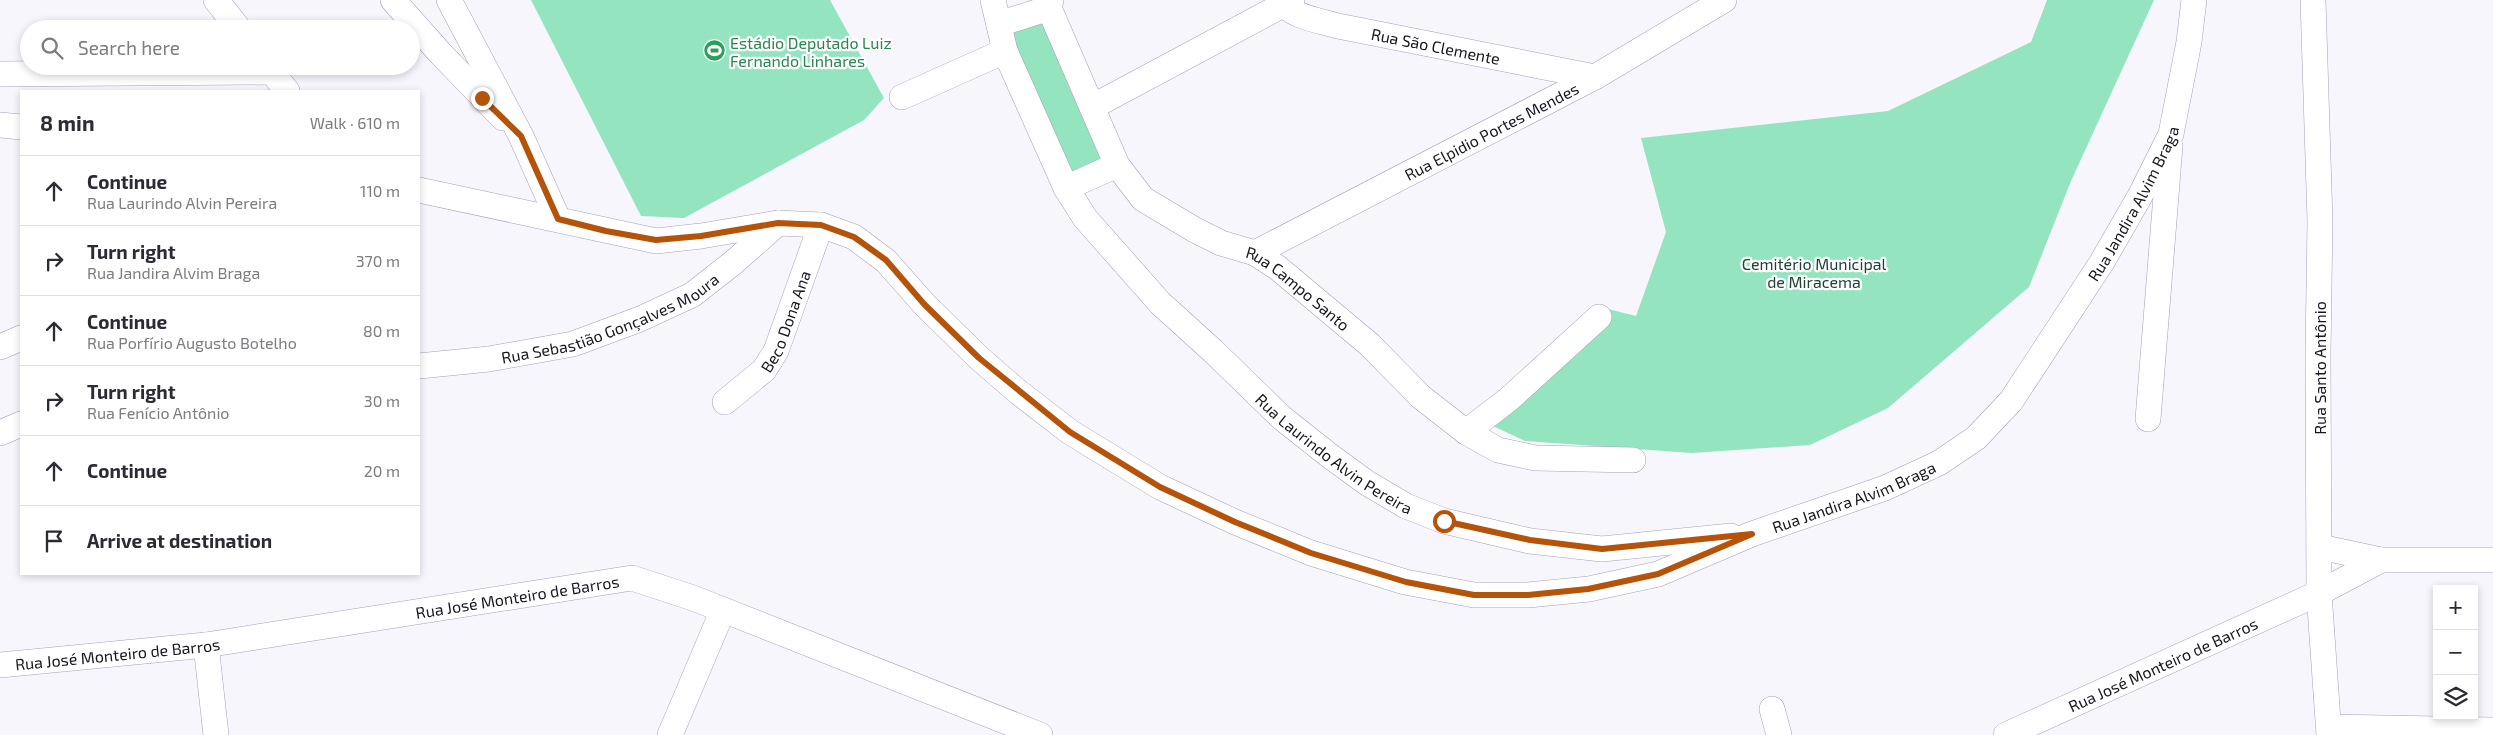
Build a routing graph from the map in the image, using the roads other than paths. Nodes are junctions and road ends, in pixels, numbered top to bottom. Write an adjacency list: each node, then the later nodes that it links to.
1 (393, 0): 11 (street)
2 (449, 0): 25 (street)
3 (993, 0): 12 (street, Rua Laurindo Alvin Pereira)
4 (1724, 0): 18 (street, Rua Elpidio Portes Mendes)
5 (2194, 0): 24 (street, Rua Jandira Alvim Braga)
6 (2313, 0): 44 (street, Rua Santo Antônio)
7 (223, 2): 10 (street)
8 (1285, 2): 18 (street, Rua São Clemente); 21 (street)
9 (1050, 4): 12 (street); 21 (street, Rua Campo Santo)
10 (234, 20)
11 (411, 20)
12 (999, 24): 14 (street, Rua Laurindo Alvin Pereira)
13 (420, 30): 25 (street)
14 (1005, 51): 20 (street); 27 (street, Rua Laurindo Alvin Pereira)
15 (0, 74): 16 (street)
16 (20, 74)
17 (275, 75): 19 (street)
18 (1595, 77): 32 (street, Rua Elpidio Portes Mendes)
19 (286, 90)
20 (902, 97)
21 (1092, 107): 26 (street, Rua Campo Santo)
22 (0, 125): 23 (street)
23 (20, 127)
24 (2171, 134): 38 (street); 43 (street, Rua Jandira Alvim Braga)
25 (521, 136): 29 (street)
26 (1117, 165): 27 (street); 32 (street, Rua Campo Santo)
27 (1066, 188): 43 (street, Rua Laurindo Alvin Pereira)
28 (420, 190): 29 (street, Rua Jandira Alvim Braga)
29 (558, 219): 30 (street, Rua Jandira Alvim Braga)
30 (778, 223): 31 (street, Rua Jandira Alvim Braga); 36 (street, Rua Sebastião Gonçalves Moura)
31 (821, 225): 37 (street, Beco Dona Ana); 43 (street, Rua Jandira Alvim Braga)
32 (1254, 253): 40 (street, Rua Campo Santo)
33 (1600, 317): 40 (street)
34 (20, 338): 35 (street)
35 (0, 347)
36 (420, 366)
37 (725, 402)
38 (2148, 418)
39 (20, 424): 41 (street)
40 (1466, 432): 42 (street, Rua Campo Santo)
41 (0, 433)
42 (1633, 460)
43 (1752, 534)
44 (2320, 547): 45 (street); 47 (street, Rua Santo Antônio)
45 (2381, 560): 46 (street); 47 (street, Rua José Monteiro de Barros)
46 (2493, 560)
47 (2319, 593): 53 (street, Rua Santo Antônio); 58 (street, Rua José Monteiro de Barros)
48 (723, 610): 49 (street, Rua José Monteiro de Barros); 55 (street); 56 (street, Rua José Monteiro de Barros)
49 (206, 645): 50 (street, Rua José Monteiro de Barros); 54 (street)
50 (0, 665)
51 (1772, 709): 57 (street)
52 (2493, 730): 53 (street)
53 (2329, 731)
54 (216, 735)
55 (670, 735)
56 (1040, 735)
57 (1779, 735)
58 (2006, 735)

